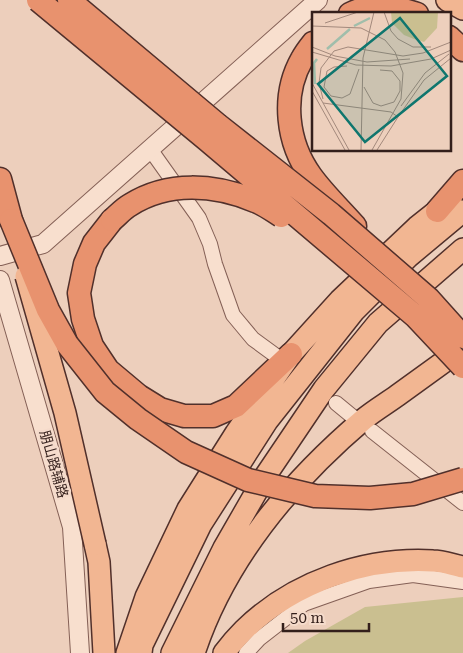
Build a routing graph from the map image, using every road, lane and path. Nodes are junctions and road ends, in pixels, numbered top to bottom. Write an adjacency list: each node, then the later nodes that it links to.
1 (38, 0): 19 (highway, bridge)
2 (69, 0): 20 (highway, bridge)
3 (318, 0): 11 (street)
4 (447, 0): 5 (main road)
5 (463, 9)
6 (353, 12): 7 (highway)
7 (410, 12)
8 (450, 38): 10 (highway)
9 (312, 44): 20 (highway, bridge)
10 (463, 50)
11 (150, 149): 21 (street); 25 (street)
12 (0, 179): 17 (highway)
13 (463, 181): 15 (highway)
14 (463, 191): 15 (main road)
15 (437, 211): 25 (main road)
16 (463, 211): 37 (main road)
17 (11, 220): 30 (highway, bridge); 35 (main road, bridge)
18 (463, 249): 38 (main road)
19 (340, 251): 25 (highway, bridge); 26 (highway, bridge)
20 (378, 254): 23 (highway, bridge)
21 (0, 256)
22 (0, 280): 34 (street, 朋山路辅路)
23 (463, 337)
24 (463, 348): 39 (main road)
25 (285, 356): 36 (main road)
26 (463, 367)
27 (336, 402): 28 (street)
28 (353, 417)
29 (372, 431): 31 (street)
30 (463, 479)
31 (463, 503)
32 (463, 567): 40 (main road)
33 (463, 582): 41 (street)
34 (80, 653)
35 (104, 653)
36 (127, 653)
37 (140, 653)
38 (172, 653)
39 (194, 653)
40 (224, 653)
41 (246, 653)

